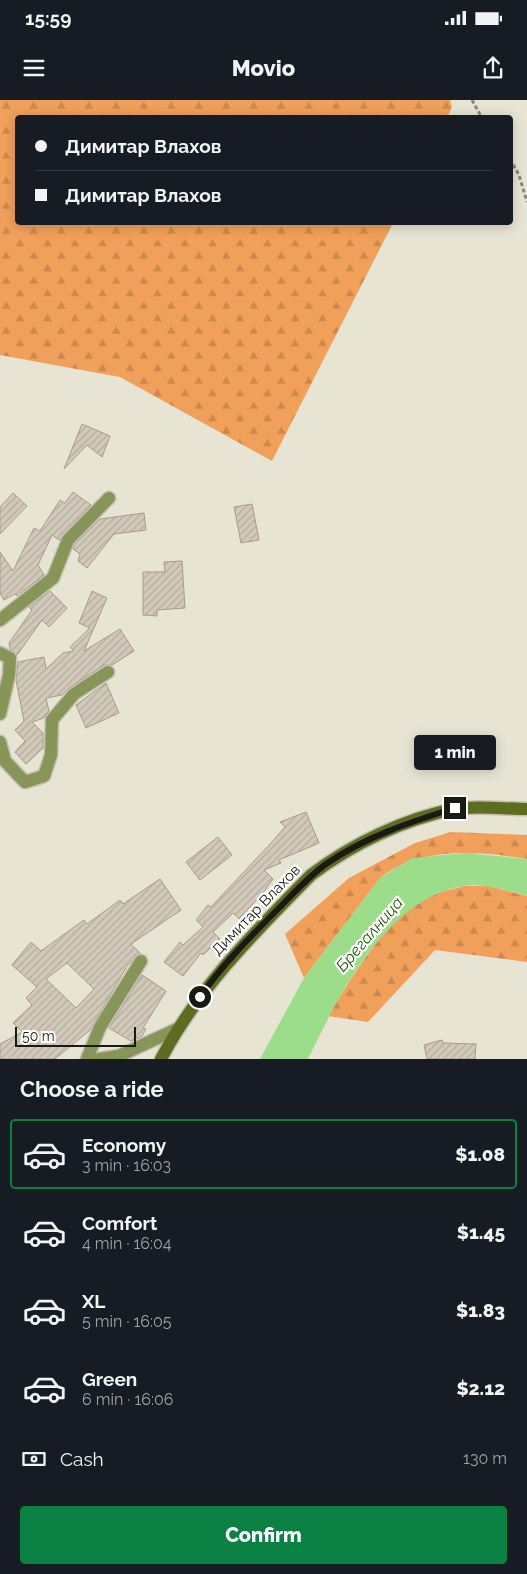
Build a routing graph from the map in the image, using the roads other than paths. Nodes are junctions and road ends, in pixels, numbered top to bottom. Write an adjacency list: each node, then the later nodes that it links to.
1 (109, 498): 2 (street)
2 (0, 620)
3 (0, 653): 5 (street)
4 (108, 672): 6 (street)
5 (0, 714)
6 (0, 742)
7 (527, 809): 9 (main road, Димитар Влахов)
8 (141, 961): 11 (street)
9 (177, 1028): 10 (street); 13 (main road, Димитар Влахов)
10 (122, 1058): 12 (street)
11 (87, 1059)
12 (99, 1059)
13 (161, 1059)

